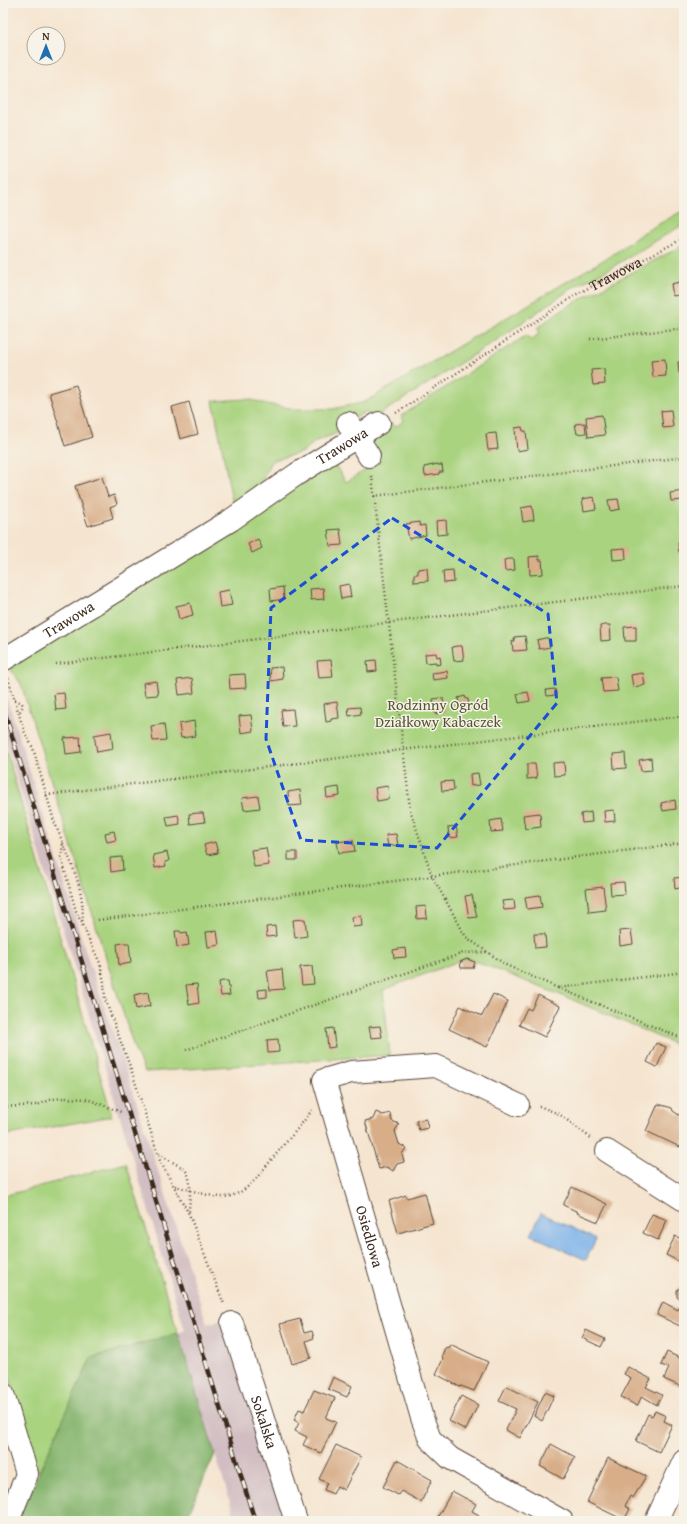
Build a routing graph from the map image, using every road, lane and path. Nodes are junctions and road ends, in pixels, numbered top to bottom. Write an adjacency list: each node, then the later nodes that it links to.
1 (684, 239): 4 (path, Trawowa)
2 (684, 328): 3 (path)
3 (590, 340)
4 (380, 424): 5 (street, Trawowa)
5 (353, 430): 7 (street); 12 (street, Trawowa)
6 (684, 457): 8 (path)
7 (370, 465): 8 (path)
8 (374, 496): 10 (path)
9 (684, 586): 10 (path)
10 (389, 622): 11 (path); 16 (path)
11 (56, 664)
12 (5, 667): 13 (path)
13 (15, 700): 14 (path); 14 (path)
14 (18, 713): 17 (path)
15 (684, 716): 16 (path)
16 (402, 750): 17 (path); 20 (path)
17 (46, 795): 18 (path)
18 (63, 843): 22 (path); 22 (path)
19 (684, 843): 20 (path)
20 (432, 876): 21 (path); 23 (path)
21 (98, 920)
22 (82, 923): 33 (path)
23 (487, 952): 25 (path); 27 (path)
24 (684, 972): 25 (path)
25 (558, 988): 26 (path)
26 (684, 1039)
27 (186, 1050)
28 (331, 1103): 29 (street, Osiedlowa); 35 (path); 43 (street, Osiedlowa)
29 (518, 1105): 32 (path)
30 (3, 1107): 31 (path)
31 (121, 1112)
32 (607, 1151): 36 (street)
33 (158, 1154): 34 (path); 35 (path)
34 (175, 1186): 35 (path); 37 (path)
35 (189, 1188): 37 (path)
36 (684, 1200)
37 (190, 1214): 38 (path)
38 (232, 1323): 42 (street, Sokalska)
39 (3, 1394): 41 (street)
40 (682, 1472): 44 (street)
41 (8, 1521)
42 (296, 1521)
43 (562, 1521)
44 (656, 1521)

